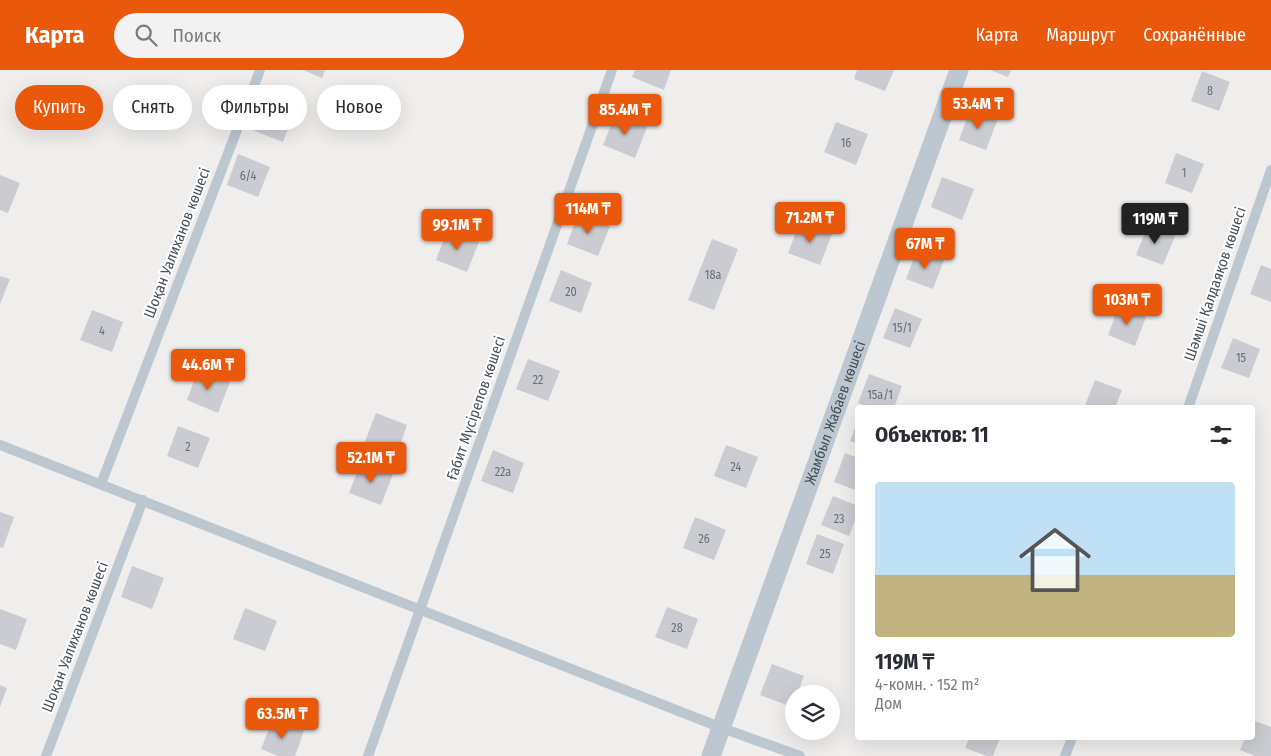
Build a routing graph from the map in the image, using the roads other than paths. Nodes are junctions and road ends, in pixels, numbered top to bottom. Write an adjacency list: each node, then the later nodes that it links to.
1 (260, 70): 7 (lane, Шоқан Уалиханов көшесі)
2 (612, 70): 9 (lane, Ғабит Мүсірепов көшесі)
3 (959, 70): 10 (street, Жамбыл Жабаев көшесі)
4 (1271, 170): 5 (lane, Шәмші Қалдаяқов көшесі)
5 (1189, 405)
6 (0, 445): 7 (lane)
7 (100, 484): 8 (lane)
8 (143, 500): 9 (lane); 12 (lane, Шоқан Уалиханов көшесі)
9 (421, 609): 10 (lane); 13 (lane, Ғабит Мүсірепов көшесі)
10 (722, 728): 14 (street, Жамбыл Жабаев көшесі); 15 (lane)
11 (1071, 740): 16 (lane)
12 (46, 756)
13 (368, 756)
14 (711, 756)
15 (800, 756)
16 (1065, 756)

